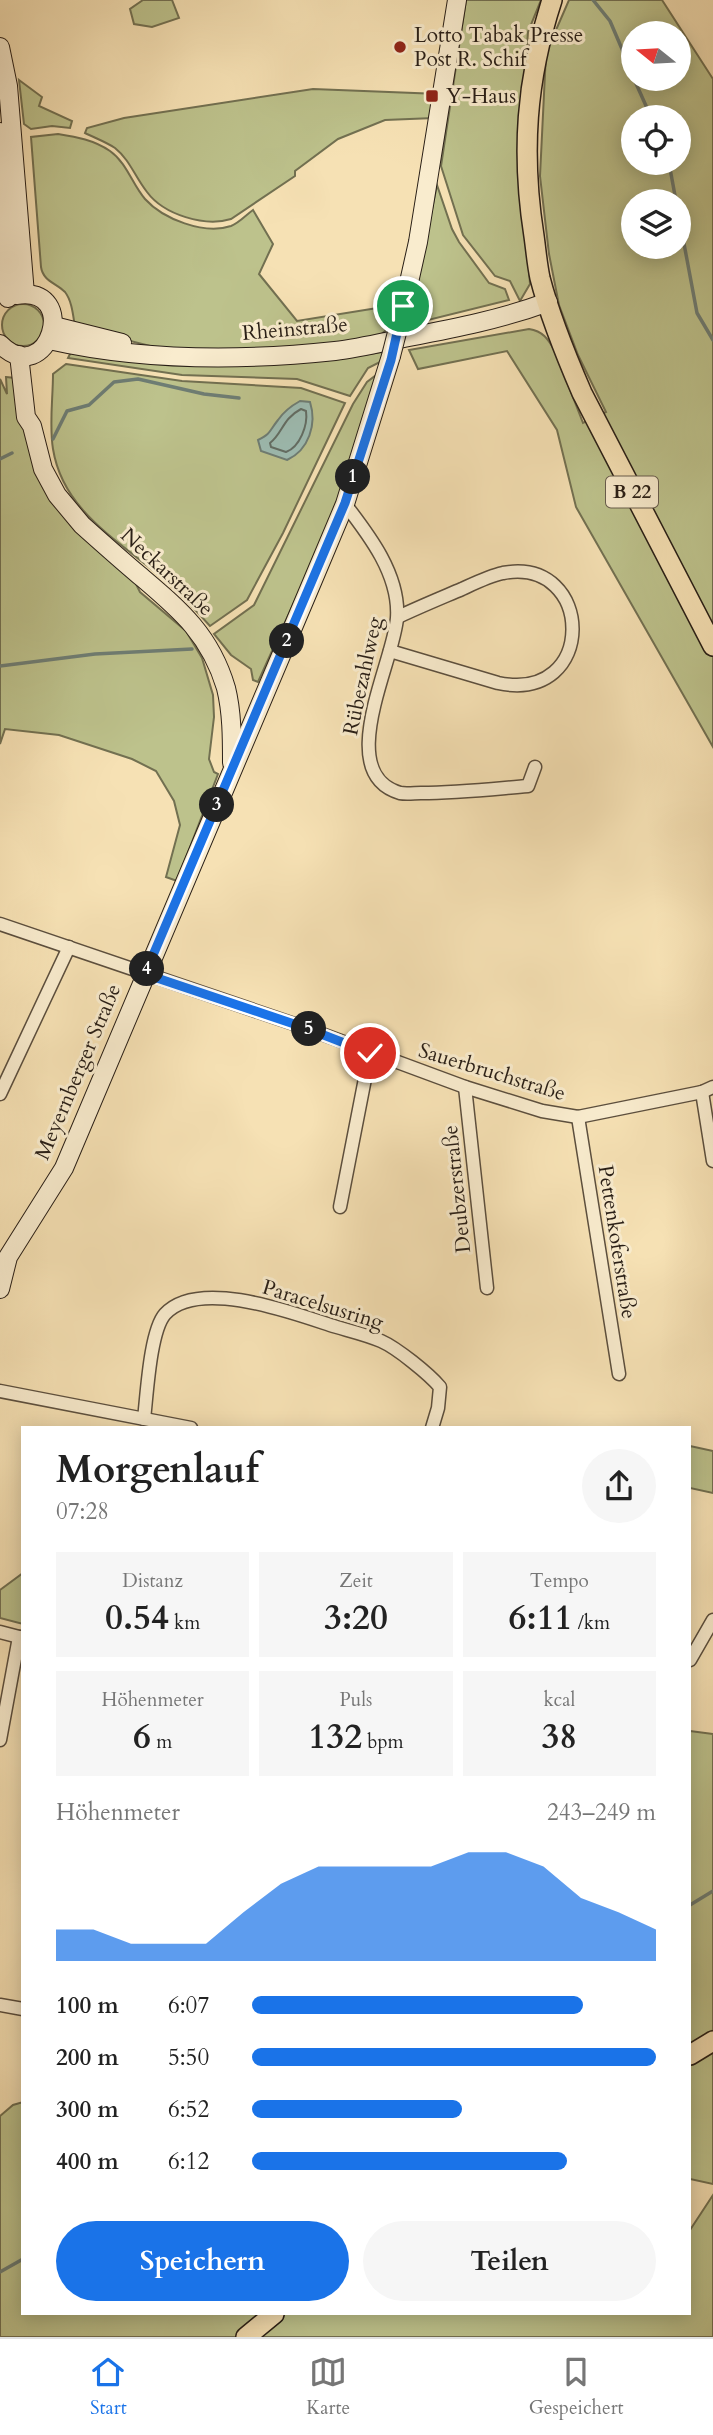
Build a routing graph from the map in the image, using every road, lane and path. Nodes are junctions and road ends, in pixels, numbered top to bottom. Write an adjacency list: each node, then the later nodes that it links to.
1 (457, 0): 14 (street, Meyernberger Straße, bridge)
2 (552, 0): 10 (main road, B 22)
3 (0, 47): 4 (street)
4 (1, 56): 5 (street); 9 (street)
5 (0, 68)
6 (0, 129): 7 (street)
7 (6, 235): 8 (street); 9 (street)
8 (0, 257)
9 (11, 299): 11 (street)
10 (548, 302): 11 (street, Rheinstraße); 16 (main road, B 22)
11 (51, 333): 13 (street)
12 (0, 344): 13 (street)
13 (26, 354): 18 (street, Neckarstraße)
14 (345, 503): 15 (street, Rübezahlweg); 19 (street, Meyernberger Straße)
15 (398, 617): 17 (street, Rübezahlweg); 17 (street)
16 (713, 646)
17 (390, 652): 20 (street, Rübezahlweg)
18 (226, 690): 19 (street); 21 (street, Neckarstraße)
19 (261, 702): 21 (street, Meyernberger Straße)
20 (535, 767)
21 (233, 768): 24 (street, Meyernberger Straße)
22 (0, 925): 23 (street, Sauerbruchstraße)
23 (69, 947): 24 (street, Sauerbruchstraße); 28 (street)
24 (145, 974): 25 (street, Sauerbruchstraße); 33 (street, Meyernberger Straße)
25 (370, 1053): 26 (street, Sauerbruchstraße); 31 (street)
26 (465, 1087): 29 (street, Sauerbruchstraße); 32 (street, Deubzerstraße)
27 (708, 1090): 29 (street, Sauerbruchstraße); 30 (street)
28 (0, 1094)
29 (578, 1117): 34 (street, Pettenkoferstraße)
30 (713, 1161)
31 (340, 1207)
32 (487, 1288)
33 (0, 1289)
34 (619, 1374)
35 (0, 1391): 36 (street)
36 (145, 1419): 37 (street); 38 (street, Paracelsusring)
37 (181, 1426)
38 (433, 1426)
39 (713, 1620): 42 (street)
40 (0, 1632): 41 (street)
41 (21, 1638): 43 (street)
42 (691, 1658)
43 (0, 1740)
44 (0, 2005): 45 (street)
45 (21, 2009)
46 (713, 2041): 47 (main road)
47 (691, 2053)
48 (273, 2315): 49 (main road)
49 (246, 2337)

